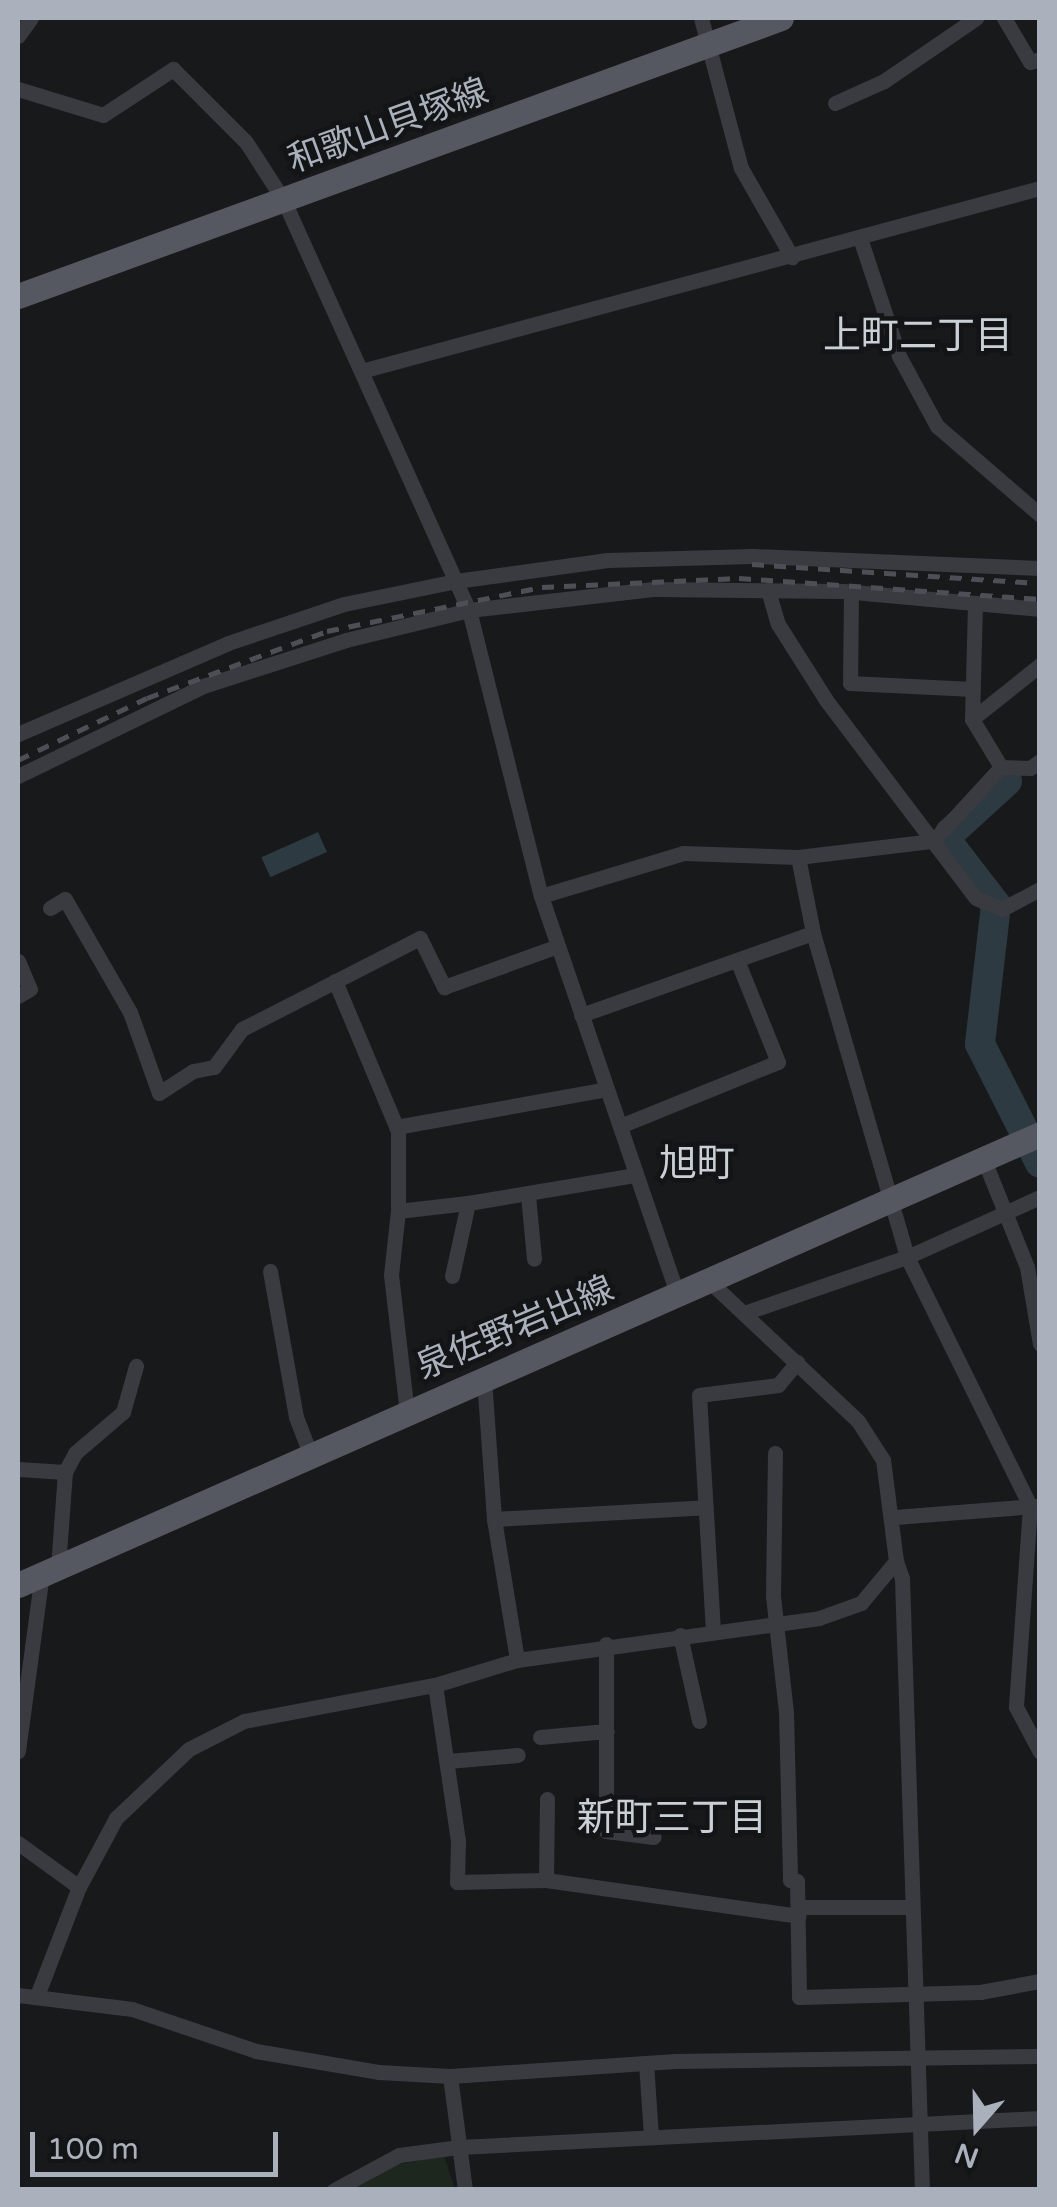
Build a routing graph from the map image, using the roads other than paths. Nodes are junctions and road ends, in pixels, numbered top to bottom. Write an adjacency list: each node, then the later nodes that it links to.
1 (31, 18): 6 (street)
2 (702, 18): 7 (street)
3 (781, 18): 7 (main road, 和歌山貝塚線)
4 (976, 18): 10 (street)
5 (1004, 18): 8 (street)
6 (18, 36)
7 (705, 47): 12 (main road, 和歌山貝塚線); 14 (street)
8 (1040, 59)
9 (18, 88): 12 (street)
10 (835, 103)
11 (1040, 188): 13 (street)
12 (284, 201): 15 (main road, 和歌山貝塚線); 16 (street)
13 (860, 238): 14 (street); 17 (street)
14 (792, 257): 16 (street)
15 (18, 296)
16 (365, 370): 19 (street)
17 (1040, 515)
18 (1040, 568): 19 (street)
19 (456, 581): 24 (street); 30 (street)
20 (768, 590): 21 (street); 24 (street); 28 (street)
21 (851, 592): 22 (street); 26 (street)
22 (975, 603): 23 (street); 27 (street)
23 (1040, 609)
24 (469, 610): 33 (street); 37 (street)
25 (1040, 665): 29 (street)
26 (850, 682): 27 (street); 28 (street)
27 (973, 689): 29 (street)
28 (826, 700): 34 (street)
29 (972, 719): 31 (street)
30 (18, 734)
31 (1001, 767): 32 (street); 34 (street)
32 (1036, 769)
33 (18, 776)
34 (933, 841): 35 (street); 36 (street)
35 (798, 857): 37 (street); 39 (street)
36 (1040, 889)
37 (541, 896): 40 (street)
38 (50, 908): 43 (street)
39 (813, 933): 41 (street); 54 (street)
40 (558, 946): 43 (street); 45 (street)
41 (737, 960): 45 (street); 47 (street)
42 (18, 961): 44 (street)
43 (335, 982): 48 (street)
44 (18, 996)
45 (581, 1014): 46 (street)
46 (607, 1089): 47 (street); 48 (street)
47 (620, 1126): 51 (street)
48 (396, 1127): 56 (street)
49 (1033, 1137): 50 (main road, 泉佐野岩出線)
50 (984, 1160): 54 (main road, 泉佐野岩出線); 57 (street)
51 (636, 1175): 52 (street); 63 (street)
52 (528, 1196): 55 (street); 59 (street)
53 (1040, 1196): 57 (street)
54 (888, 1202): 58 (street); 62 (main road, 泉佐野岩出線)
55 (468, 1203): 56 (street); 61 (street)
56 (398, 1211): 69 (street)
57 (1007, 1214): 58 (street); 65 (street)
58 (908, 1257): 64 (street); 74 (street)
59 (534, 1259)
60 (270, 1271): 71 (street)
61 (452, 1276)
62 (710, 1282): 63 (main road, 泉佐野岩出線); 64 (street)
63 (678, 1296): 68 (main road, 泉佐野岩出線)
64 (744, 1313): 66 (street)
65 (1040, 1344)
66 (797, 1362): 75 (street); 77 (street)
67 (136, 1366): 73 (street)
68 (484, 1380): 69 (main road, 泉佐野岩出線); 76 (street)
69 (407, 1413): 71 (main road, 泉佐野岩出線)
70 (775, 1453): 81 (street)
71 (311, 1456): 79 (main road, 泉佐野岩出線)
72 (18, 1470): 73 (street)
73 (65, 1472): 79 (street)
74 (1035, 1506): 77 (street); 91 (street)
75 (706, 1508): 76 (street); 82 (street)
76 (494, 1518): 85 (street)
77 (895, 1518): 78 (street)
78 (896, 1561): 81 (street); 99 (street)
79 (50, 1570): 80 (main road, 泉佐野岩出線); 90 (street)
80 (18, 1584)
81 (778, 1624): 82 (street); 100 (street)
82 (713, 1631): 83 (street)
83 (680, 1635): 84 (street); 87 (street)
84 (606, 1644): 85 (street); 88 (street)
85 (516, 1660): 86 (street)
86 (435, 1685): 93 (street); 98 (street)
87 (699, 1721)
88 (607, 1731): 89 (street); 95 (street)
89 (540, 1738)
90 (18, 1752)
91 (1040, 1752)
92 (518, 1755): 93 (street)
93 (448, 1761): 97 (street)
94 (547, 1800): 97 (street)
95 (654, 1836)
96 (18, 1843): 98 (street)
97 (546, 1880): 100 (street)
98 (78, 1887): 103 (street)
99 (912, 1907): 100 (street); 102 (street)
100 (798, 1912): 102 (street)
101 (1040, 1981): 102 (street)
102 (915, 1992): 106 (street)
103 (38, 1993): 104 (street); 108 (street)
104 (18, 1995)
105 (1040, 2056): 106 (street)
106 (917, 2058): 107 (street); 110 (street)
107 (646, 2063): 108 (street); 111 (street)
108 (450, 2076): 112 (street)
109 (1040, 2118): 110 (street)
110 (919, 2124): 111 (street); 115 (street)
111 (651, 2137): 112 (street)
112 (458, 2147): 113 (street); 114 (street)
113 (334, 2190)
114 (465, 2190)
115 (922, 2190)

